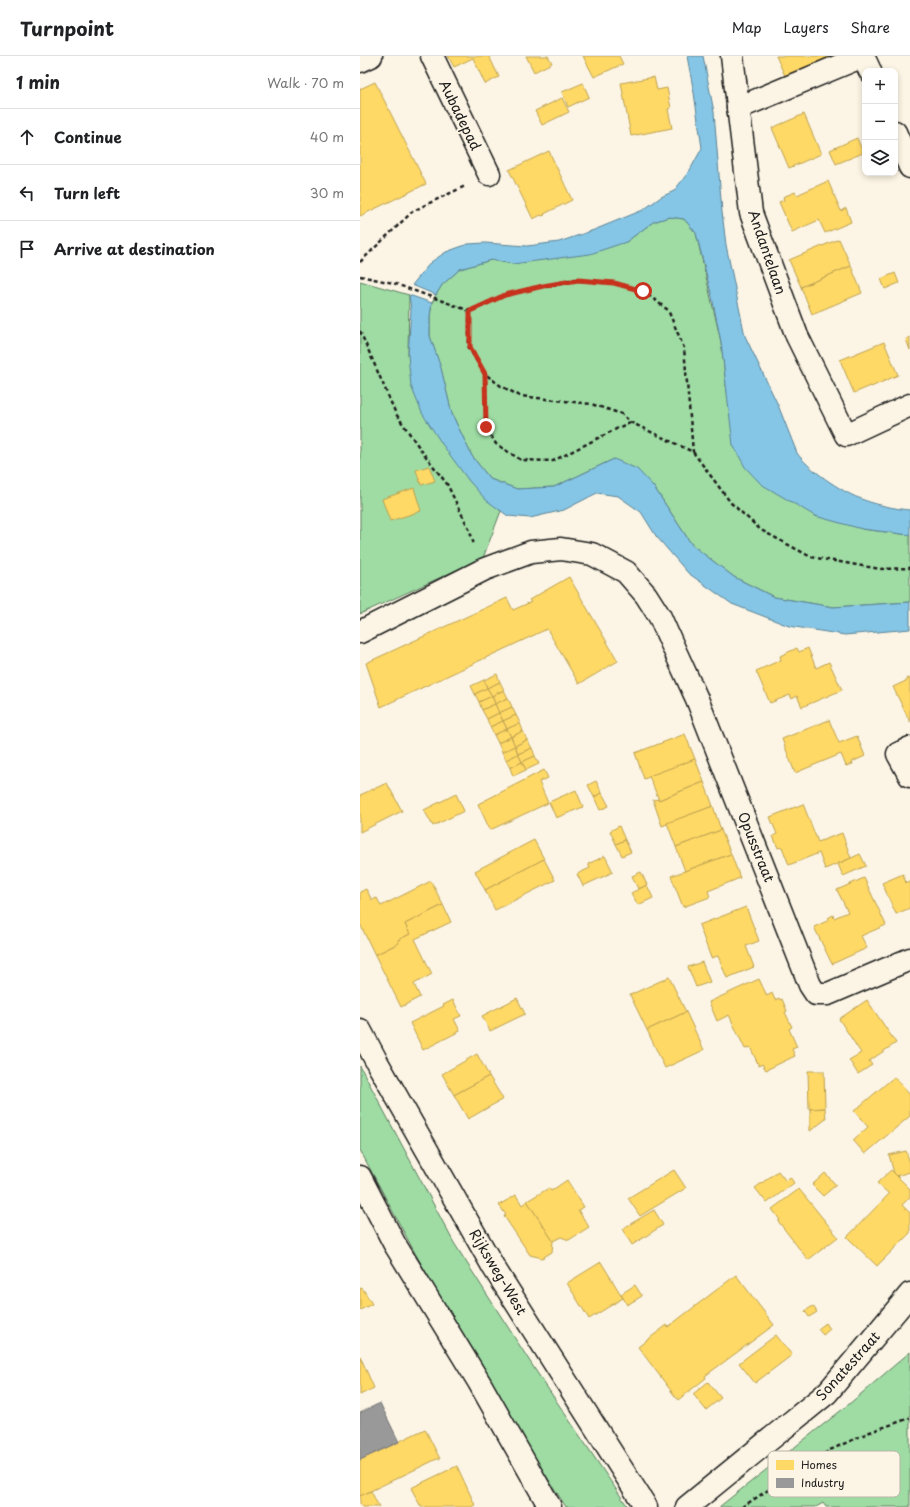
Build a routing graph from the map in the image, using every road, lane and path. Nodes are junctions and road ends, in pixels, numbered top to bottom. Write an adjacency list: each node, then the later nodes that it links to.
1 (371, 56): 5 (street)
2 (432, 56): 10 (street, Aubadepad)
3 (732, 56): 7 (street, Andantelaan)
4 (864, 56): 6 (street); 7 (street)
5 (360, 61)
6 (869, 68)
7 (738, 108): 16 (street, Andantelaan)
8 (898, 139): 9 (street)
9 (910, 167)
10 (489, 174): 11 (path)
11 (360, 262)
12 (360, 276): 13 (path)
13 (470, 311): 15 (path); 18 (path)
14 (360, 331): 20 (path)
15 (485, 374): 17 (path); 17 (path)
16 (910, 405)
17 (630, 422): 18 (path)
18 (693, 452): 19 (path)
19 (910, 568)
20 (485, 569): 21 (street, Opusstraat); 24 (street, Opusstraat)
21 (360, 632)
22 (910, 748): 23 (street)
23 (910, 776)
24 (910, 959)
25 (360, 1030): 32 (street, Rijksweg-West)
26 (360, 1178): 31 (street)
27 (910, 1294): 33 (street, Sonatestraat)
28 (910, 1418): 29 (path)
29 (828, 1451)
30 (768, 1490): 34 (path)
31 (550, 1507)
32 (646, 1507)
33 (687, 1507)
34 (742, 1507)

